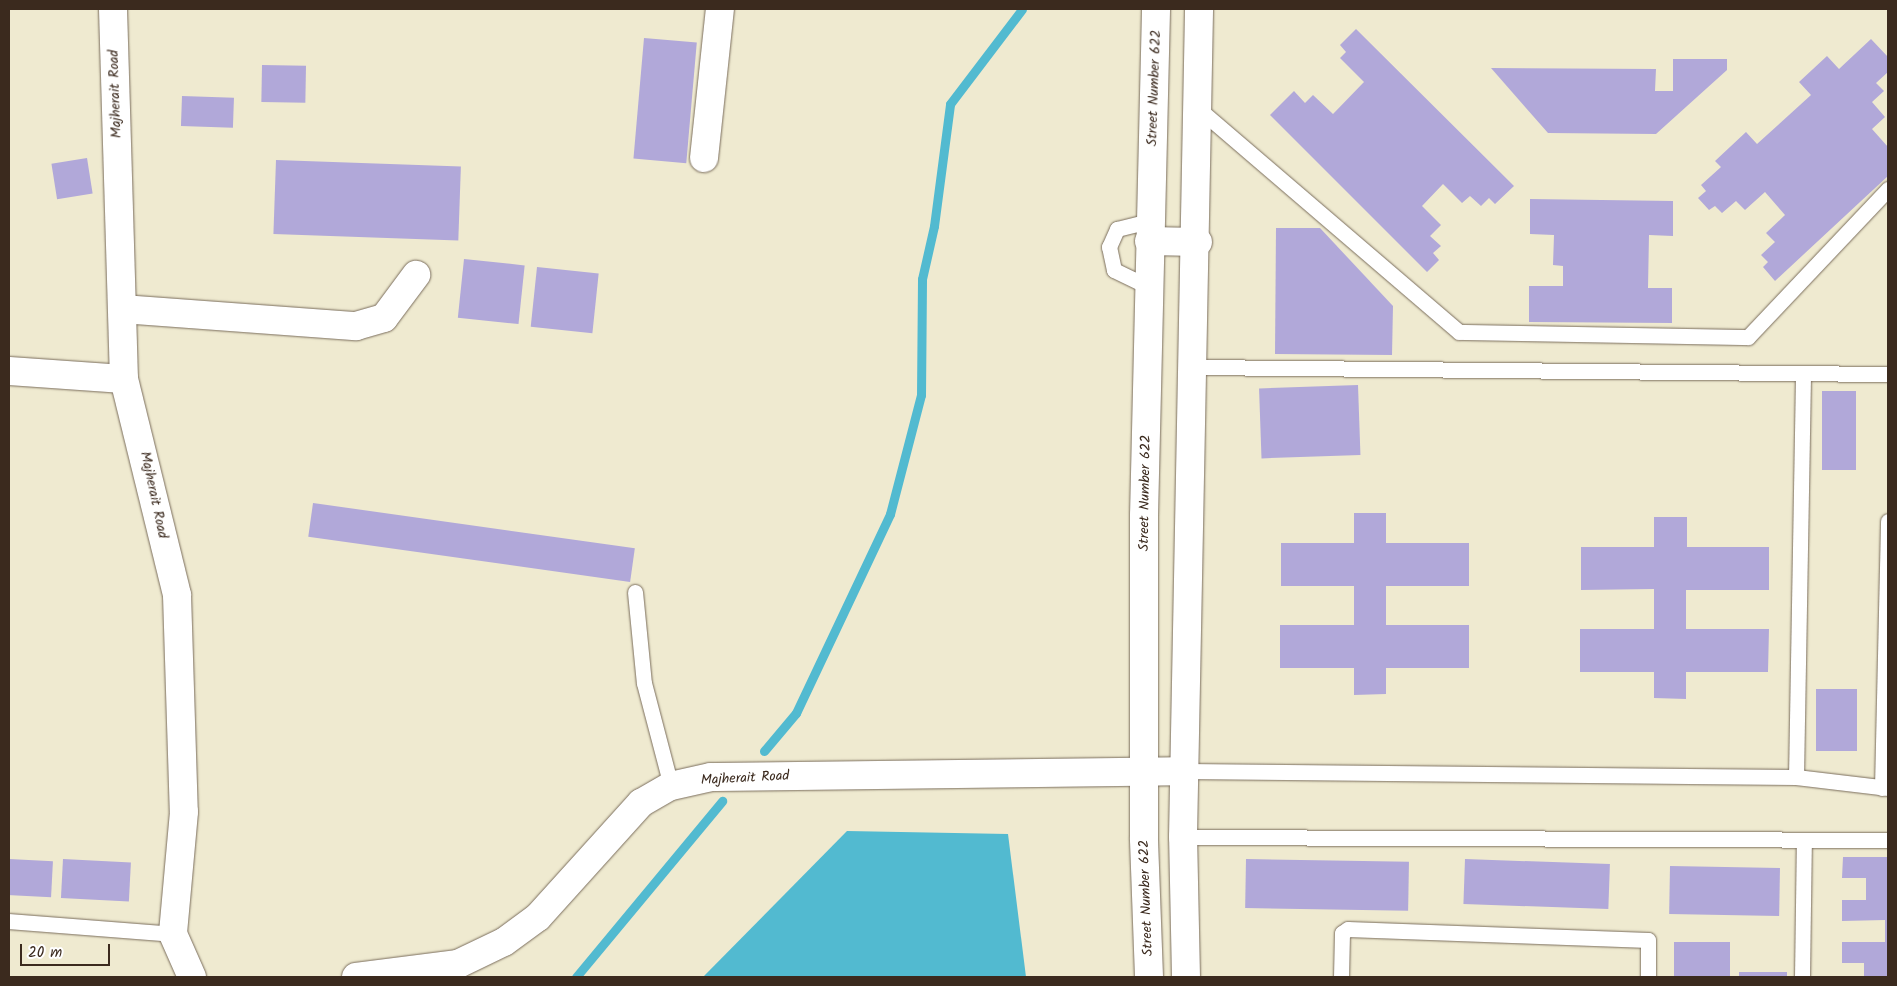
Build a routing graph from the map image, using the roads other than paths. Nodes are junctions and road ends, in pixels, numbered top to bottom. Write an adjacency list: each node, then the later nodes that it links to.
1 (113, 9): 12 (street, Majherait Road)
2 (720, 9): 6 (street)
3 (1156, 9): 8 (street, Street Number 622)
4 (1199, 9): 5 (street)
5 (1200, 110): 7 (lane); 9 (street)
6 (704, 158)
7 (1888, 189)
8 (1149, 231): 9 (street); 11 (street, Street Number 622); 11 (lane)
9 (1198, 242): 13 (street)
10 (416, 274): 12 (street)
11 (1149, 287): 21 (street, Street Number 622)
12 (122, 309): 17 (street, Majherait Road)
13 (1195, 367): 15 (lane); 22 (street)
14 (9, 371): 17 (street)
15 (1803, 373): 16 (lane); 23 (lane)
16 (1888, 374)
17 (124, 380): 30 (street, Majherait Road)
18 (1888, 521): 20 (lane)
19 (635, 592): 24 (lane)
20 (1886, 671): 25 (lane)
21 (1144, 769): 22 (street, Majherait Road); 24 (street, Majherait Road); 33 (street, Street Number 622)
22 (1185, 771): 23 (lane); 26 (street)
23 (1796, 778): 25 (lane)
24 (670, 786): 32 (street, Majherait Road)
25 (1885, 788)
26 (1184, 837): 27 (lane); 34 (street)
27 (1804, 840): 28 (lane); 37 (lane)
28 (1888, 840)
29 (9, 921): 30 (lane)
30 (173, 934): 31 (street, Majherait Road)
31 (192, 977)
32 (356, 977)
33 (1149, 977)
34 (1186, 977)
35 (1341, 977): 36 (lane)
36 (1648, 977)
37 (1802, 977)

